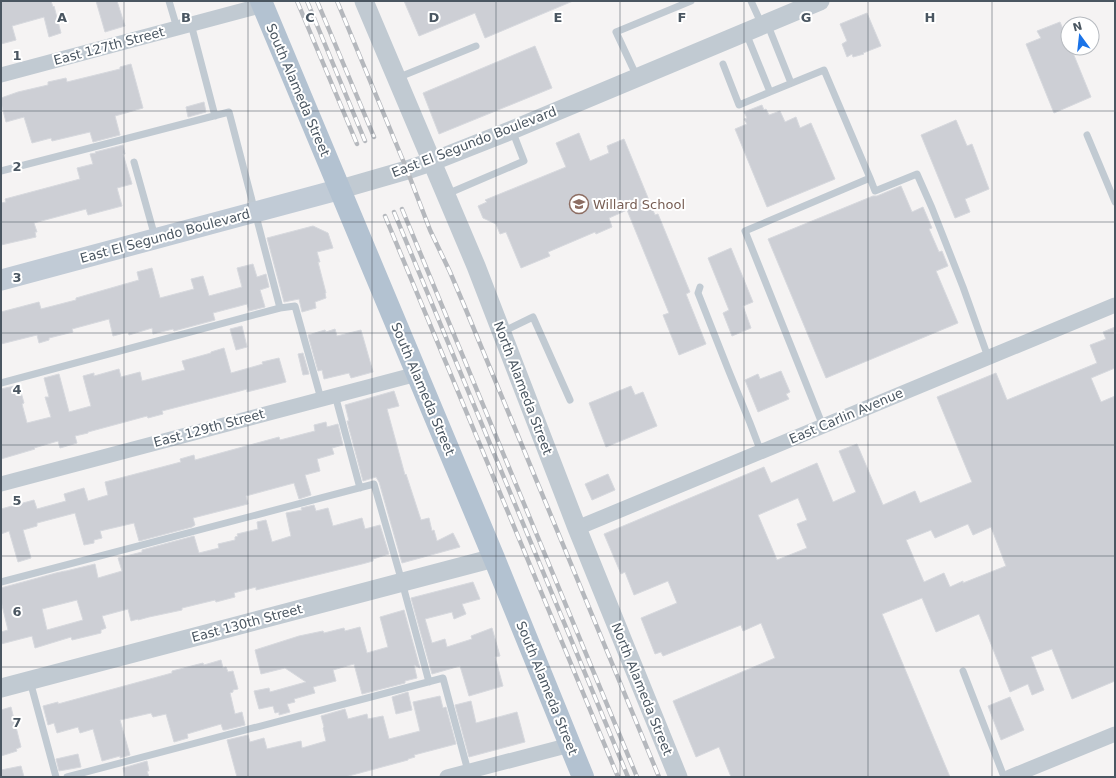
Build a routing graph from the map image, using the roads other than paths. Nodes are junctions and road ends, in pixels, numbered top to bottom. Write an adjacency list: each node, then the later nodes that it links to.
1 (169, 1): 7 (lane)
2 (364, 1): 13 (street, North Alameda Street)
3 (691, 1): 12 (lane)
4 (752, 1): 8 (lane)
5 (820, 1): 8 (street, East El Segundo Boulevard)
6 (262, 3): 7 (street, East 127th Street); 23 (main road, South Alameda Street)
7 (184, 26): 11 (street, East 127th Street); 16 (lane)
8 (758, 27): 12 (street, East El Segundo Boulevard); 14 (lane); 15 (lane)
9 (476, 46): 13 (lane)
10 (723, 64): 15 (lane)
11 (1, 76)
12 (637, 77): 17 (street, East El Segundo Boulevard)
13 (397, 78): 20 (street, North Alameda Street)
14 (791, 83): 15 (lane); 22 (lane)
15 (770, 92)
16 (215, 116): 21 (lane); 26 (lane)
17 (512, 130): 20 (street, East El Segundo Boulevard); 24 (lane)
18 (1087, 135): 25 (lane)
19 (134, 162): 27 (lane)
20 (431, 162): 23 (street, East El Segundo Boulevard); 24 (street, North Alameda Street)
21 (1, 171)
22 (870, 178): 33 (lane); 38 (lane)
23 (340, 189): 26 (main road, East El Segundo Boulevard); 34 (main road, South Alameda Street)
24 (445, 194): 32 (street, North Alameda Street)
25 (1115, 202)
26 (256, 212): 27 (main road, East El Segundo Boulevard); 31 (lane)
27 (155, 239): 28 (main road, East El Segundo Boulevard)
28 (1, 280)
29 (700, 288): 39 (lane)
30 (1115, 305): 33 (street, East Carlin Avenue)
31 (280, 308): 35 (lane); 36 (lane)
32 (501, 332): 37 (lane); 42 (street, North Alameda Street)
33 (988, 358): 38 (street, East Carlin Avenue)
34 (417, 374): 36 (street, East 129th Street); 43 (main road, South Alameda Street)
35 (1, 383)
36 (328, 397): 40 (street, East 129th Street); 41 (lane)
37 (570, 400)
38 (823, 426): 39 (street, East Carlin Avenue)
39 (761, 452): 42 (street, East Carlin Avenue)
40 (1, 484)
41 (360, 488): 44 (lane); 45 (lane)
42 (577, 528): 57 (street, North Alameda Street)
43 (494, 558): 45 (street, East 130th Street); 51 (main road, South Alameda Street)
44 (1, 582)
45 (402, 582): 47 (street, East 130th Street); 48 (lane)
46 (963, 671): 58 (lane)
47 (30, 680): 49 (street, East 130th Street); 53 (lane)
48 (429, 682): 52 (lane); 54 (lane)
49 (1, 688)
50 (1115, 734): 59 (street)
51 (570, 745): 52 (street); 56 (main road, South Alameda Street)
52 (478, 772): 55 (street)
53 (56, 777)
54 (71, 777)
55 (447, 777)
56 (583, 777)
57 (678, 777)
58 (1004, 777)
59 (1010, 777)

